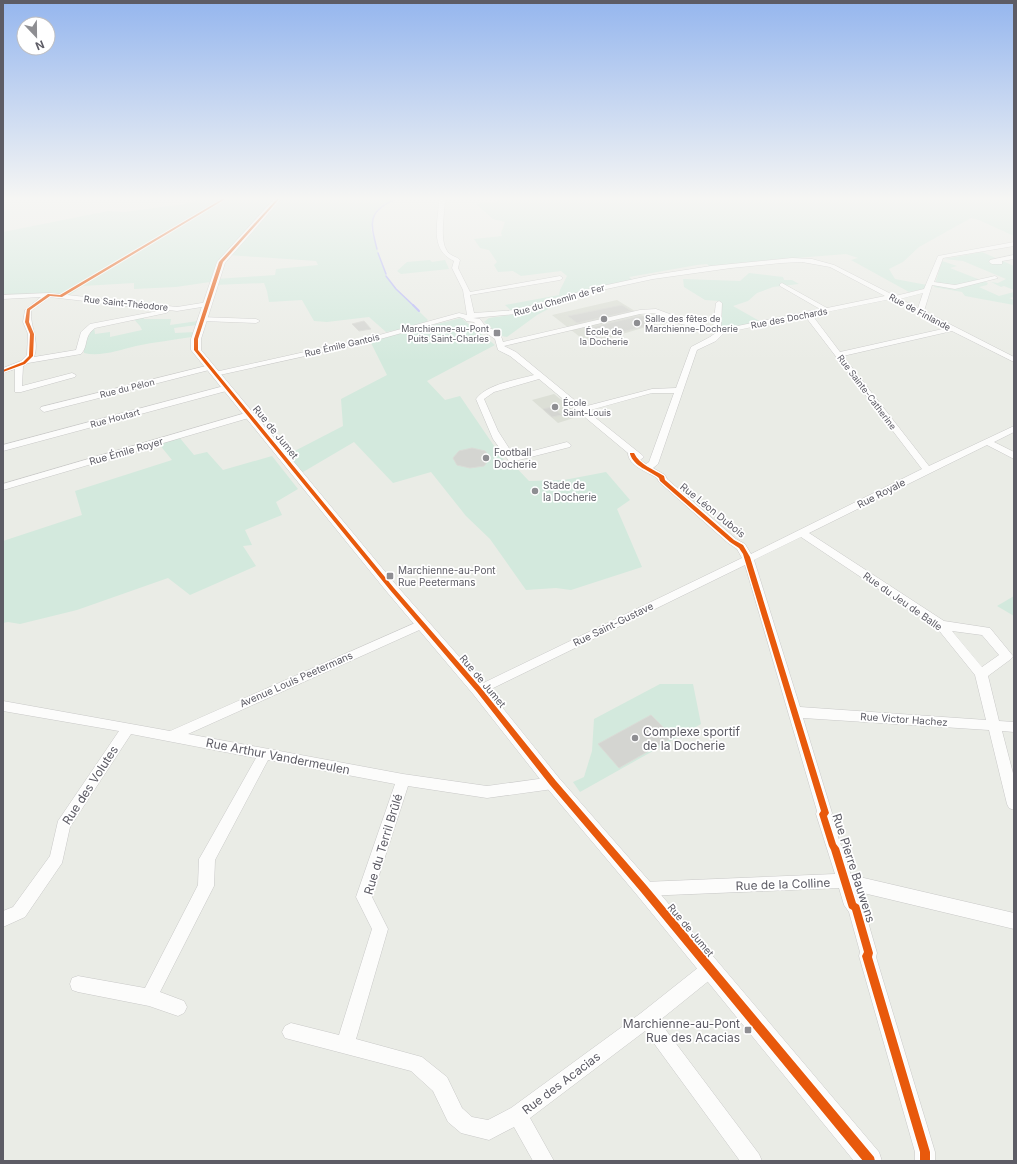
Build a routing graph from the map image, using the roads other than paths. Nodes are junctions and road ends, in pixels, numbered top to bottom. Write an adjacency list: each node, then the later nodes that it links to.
1 (230, 252): 17 (street, Rue de Jumet)
2 (445, 252): 13 (street)
3 (967, 252): 9 (street)
4 (1014, 257): 5 (street)
5 (998, 260)
6 (826, 264): 15 (street, Rue de Finlande); 23 (street, Rue du Chemin de Fer)
7 (560, 278): 13 (street)
8 (995, 278): 9 (street)
9 (930, 283): 11 (street)
10 (782, 285): 19 (street)
11 (927, 290): 15 (street, Rue des Dochards); 20 (street)
12 (49, 294): 14 (street, Rue Saint-Théodore); 18 (street, Rue Saint-Théodore); 31 (street)
13 (467, 294): 22 (street)
14 (3, 297)
15 (893, 297): 19 (street, Rue des Dochards); 20 (street, Rue de Finlande)
16 (719, 303): 27 (street)
17 (208, 304): 18 (street, Rue Saint-Théodore); 24 (street, Rue de Jumet)
18 (177, 309): 31 (street, Rue Saint-Théodore)
19 (826, 310): 21 (street, Rue des Dochards)
20 (920, 312): 26 (street, Rue de Finlande)
21 (807, 314): 27 (street, Rue des Dochards); 29 (street, Rue Sainte-Catherine)
22 (470, 316): 23 (street, Rue Émile Gantois); 33 (street, Rue Émile Gantois)
23 (479, 318): 28 (street, Rue Léon Dubois)
24 (203, 319): 25 (street); 33 (street, Rue de Jumet)
25 (256, 321)
26 (952, 329): 29 (street); 30 (street, Rue de Finlande)
27 (722, 331): 28 (street, Rue des Dochards); 38 (street)
28 (504, 348): 36 (street, Rue Léon Dubois)
29 (839, 355): 48 (street, Rue Sainte-Catherine)
30 (1014, 360)
31 (28, 361): 32 (street)
32 (19, 365): 34 (street); 35 (street)
33 (212, 370): 37 (street, Rue de Jumet); 39 (street, Rue du Pélon)
34 (3, 371)
35 (72, 375)
36 (540, 376): 40 (street, Rue Léon Dubois); 44 (street)
37 (227, 388): 41 (street, Rue de Jumet); 45 (street, Rue Houtart)
38 (679, 390): 40 (street); 47 (street)
39 (44, 409)
40 (580, 410): 47 (street, Rue Léon Dubois)
41 (249, 415): 49 (street, Rue Émile Royer); 52 (street, Rue de Jumet)
42 (1014, 429): 43 (street, Rue Royale)
43 (987, 442): 46 (street); 48 (street, Rue Royale)
44 (567, 445)
45 (3, 448)
46 (1014, 456)
47 (647, 467): 51 (street, Rue Léon Dubois)
48 (927, 470): 50 (street, Rue Royale)
49 (3, 487)
50 (802, 533): 51 (street, Rue Royale); 53 (street, Rue du Jeu de Balle)
51 (748, 558): 55 (street, Rue Saint-Gustave); 57 (street, Rue Pierre Bauwens)
52 (422, 624): 55 (street, Rue de Jumet); 61 (street, Avenue Louis Peetermans)
53 (940, 625): 54 (street, Rue du Jeu de Balle); 54 (street)
54 (981, 674): 58 (street, Rue du Jeu de Balle)
55 (479, 690): 64 (street, Rue de Jumet)
56 (3, 706): 60 (street, Rue Arthur Vandermeulen)
57 (795, 712): 58 (street, Rue Victor Hachez); 66 (street, Rue Pierre Bauwens)
58 (994, 726): 59 (street, Rue Victor Hachez); 65 (street, Rue du Jeu de Balle)
59 (1014, 727)
60 (128, 728): 61 (street, Rue Arthur Vandermeulen); 68 (street, Rue des Volutes)
61 (170, 736): 62 (street, Rue Arthur Vandermeulen)
62 (265, 753): 63 (street, Rue Arthur Vandermeulen); 72 (street)
63 (403, 780): 64 (street, Rue Arthur Vandermeulen); 76 (street, Rue du Terril Brûlé)
64 (553, 783): 67 (street, Rue de Jumet)
65 (1014, 804)
66 (845, 881): 67 (street, Rue de la Colline); 69 (street, Rue de la Colline); 81 (street, Rue Pierre Bauwens)
67 (644, 889): 70 (street, Rue de Jumet)
68 (3, 919)
69 (1014, 920)
70 (710, 969): 74 (street, Rue des Acacias); 80 (street, Rue de Jumet)
71 (78, 984): 72 (street)
72 (149, 997): 73 (street)
73 (178, 1007)
74 (647, 1019): 77 (street, Rue des Acacias); 79 (street)
75 (291, 1032): 76 (street)
76 (345, 1045): 77 (street)
77 (518, 1115): 78 (street, Rue des Acacias)
78 (544, 1161)
79 (752, 1161)
80 (870, 1161)
81 (925, 1161)

